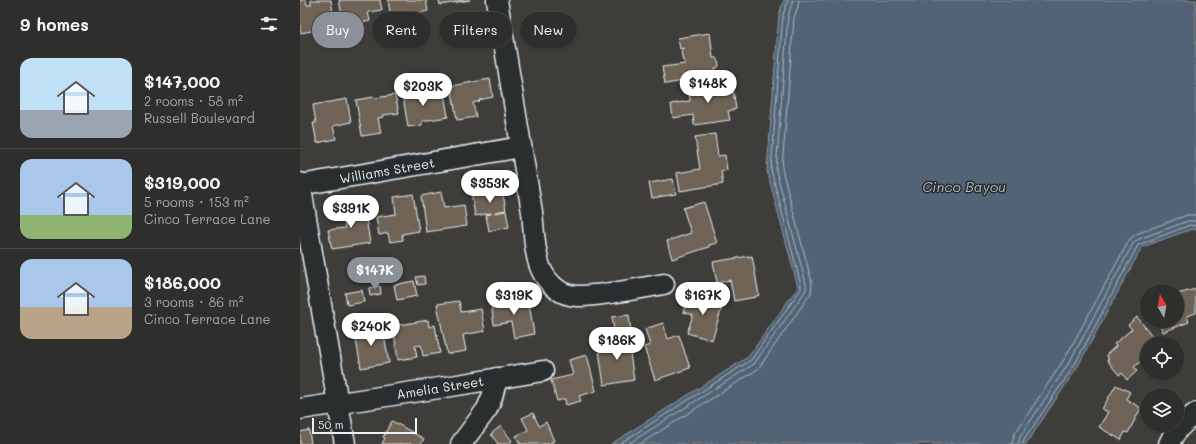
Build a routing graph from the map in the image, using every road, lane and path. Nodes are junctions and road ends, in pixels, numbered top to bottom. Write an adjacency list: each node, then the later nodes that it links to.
1 (497, 0): 2 (street)
2 (521, 147): 3 (street, Williams Street); 4 (street)
3 (300, 184): 7 (street)
4 (664, 284)
5 (543, 371): 6 (street, Amelia Street)
6 (497, 378): 7 (street, Amelia Street); 11 (street)
7 (338, 403): 8 (street, Amelia Street); 10 (street)
8 (300, 409)
9 (1196, 412): 12 (street)
10 (345, 444)
11 (461, 444)
12 (1169, 444)

